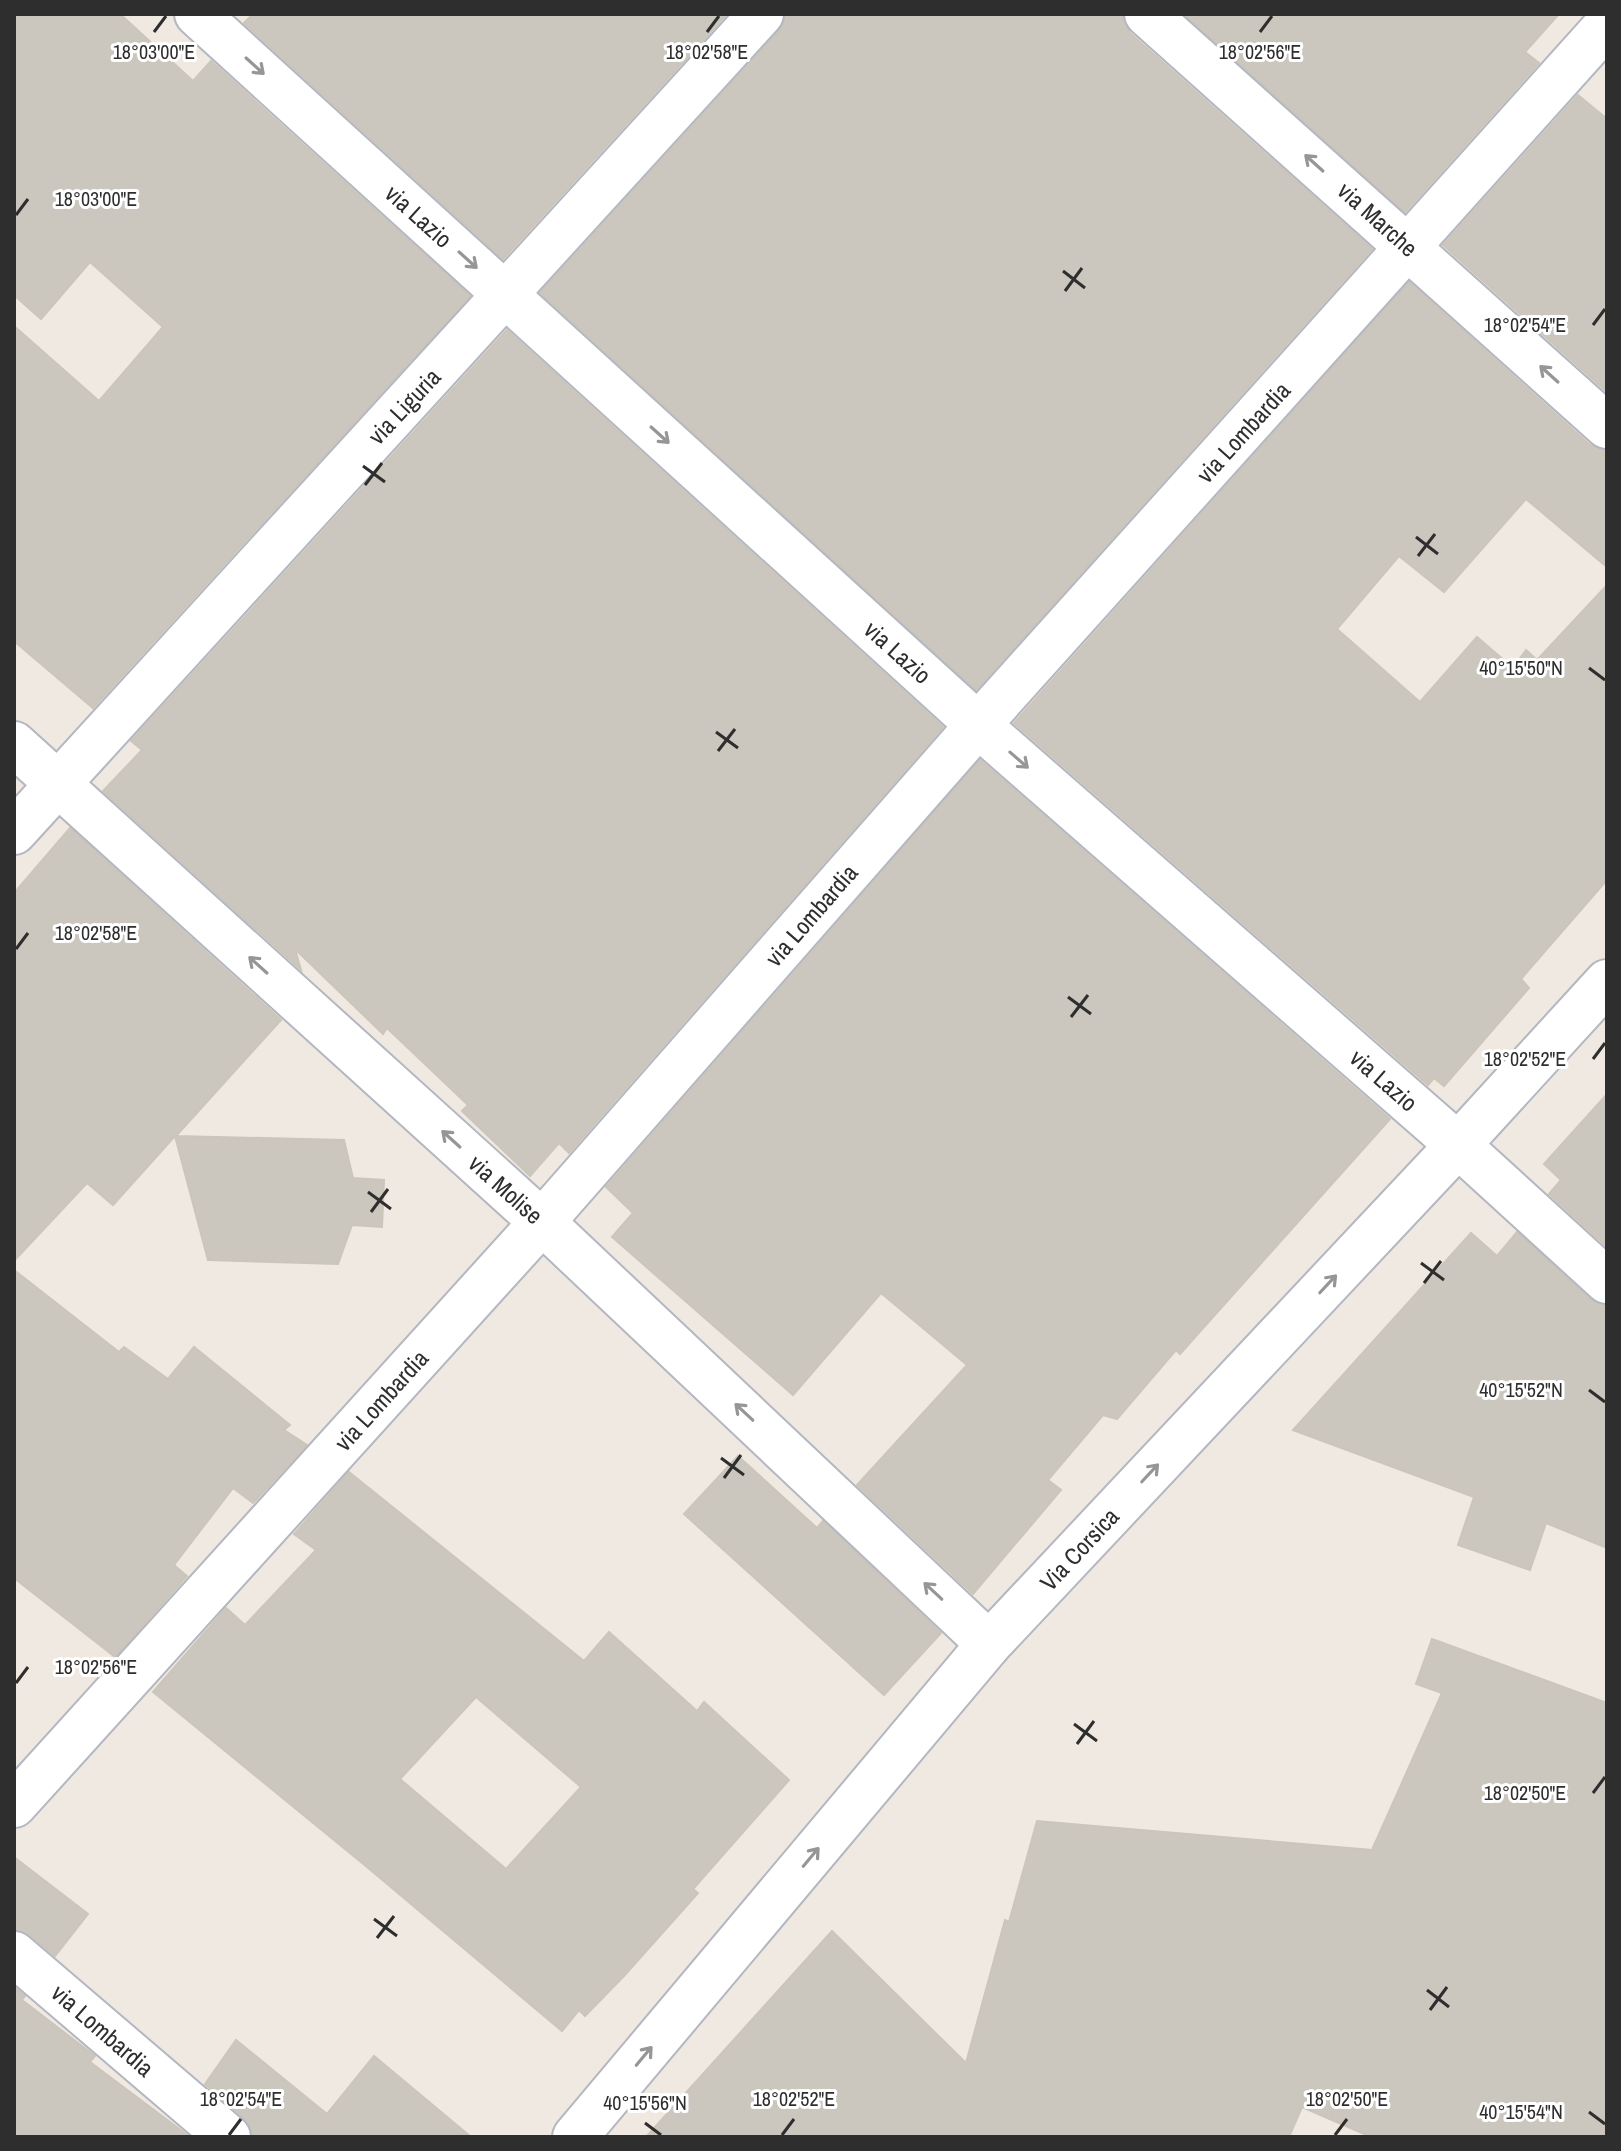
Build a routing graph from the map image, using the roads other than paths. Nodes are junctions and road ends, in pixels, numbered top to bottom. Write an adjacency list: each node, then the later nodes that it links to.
1 (197, 14): 6 (street, via Lazio, one-way to 6)
2 (761, 14): 6 (street, via Liguria)
3 (1147, 14): 5 (street, via Marche, one-way to 3)
4 (1607, 25): 5 (street, via Lombardia)
5 (1409, 248): 7 (street, via Marche, one-way to 5); 8 (street, via Lombardia)
6 (506, 295): 8 (street, via Lazio, one-way to 8); 10 (street, via Liguria)
7 (1607, 426)
8 (978, 725): 13 (street, via Lazio, one-way to 13); 14 (street, via Lombardia)
9 (14, 744): 10 (street, via Molise)
10 (57, 784): 11 (street, via Liguria); 14 (street, via Molise, one-way to 10)
11 (14, 832)
12 (1607, 982): 13 (street, Via Corsica)
13 (1458, 1145): 15 (street, via Lazio); 16 (street, Via Corsica, one-way to 13)
14 (542, 1222): 16 (street, via Molise, one-way to 14); 17 (street, via Lombardia)
15 (1607, 1281)
16 (989, 1644): 20 (street, Via Corsica, one-way to 16)
17 (14, 1805)
18 (14, 1954): 19 (street, via Lombardia)
19 (228, 2137)
20 (575, 2137)

